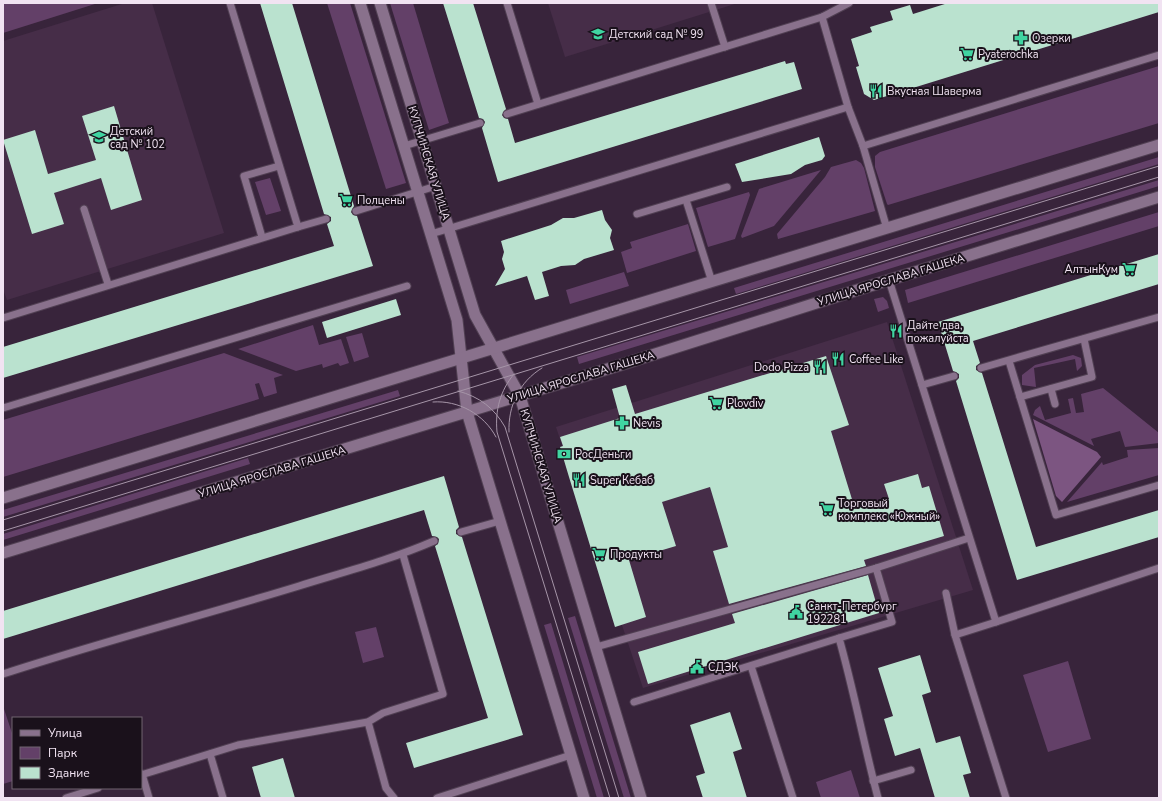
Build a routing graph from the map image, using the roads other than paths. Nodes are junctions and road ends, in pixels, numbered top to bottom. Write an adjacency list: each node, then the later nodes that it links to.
1 (230, 3): 18 (lane)
2 (360, 3): 16 (street, КУПЧИНСКАЯ УЛИЦА)
3 (380, 3): 14 (street, КУПЧИНСКАЯ УЛИЦА)
4 (507, 3): 10 (lane)
5 (711, 3): 8 (lane)
6 (849, 3): 7 (lane)
7 (822, 17): 8 (lane); 11 (lane)
8 (724, 47): 10 (lane)
9 (1159, 55): 17 (lane)
10 (538, 104): 12 (lane)
11 (848, 107): 17 (lane); 29 (lane)
12 (507, 114)
13 (480, 122): 14 (lane)
14 (422, 140): 16 (lane); 19 (street, КУПЧИНСКАЯ УЛИЦА)
15 (1159, 145): 30 (street)
16 (404, 146): 21 (street, КУПЧИНСКАЯ УЛИЦА)
17 (863, 146): 30 (lane)
18 (279, 166): 28 (lane); 32 (lane)
19 (436, 186): 21 (lane); 29 (street, КУПЧИНСКАЯ УЛИЦА)
20 (727, 187): 23 (lane)
21 (418, 191): 25 (lane); 31 (street, КУПЧИНСКАЯ УЛИЦА)
22 (1159, 197): 33 (street, УЛИЦА ЯРОСЛАВА ГАШЕКА)
23 (686, 200): 26 (lane); 34 (lane)
24 (84, 209): 35 (lane)
25 (356, 210)
26 (637, 214)
27 (326, 219): 28 (lane)
28 (298, 227): 32 (lane)
29 (449, 228): 31 (lane); 40 (street, КУПЧИНСКАЯ УЛИЦА)
30 (887, 229): 34 (street)
31 (431, 234): 41 (street, КУПЧИНСКАЯ УЛИЦА)
32 (262, 237): 35 (lane)
33 (889, 280): 45 (lane); 47 (street, УЛИЦА ЯРОСЛАВА ГАШЕКА)
34 (712, 282): 40 (street)
35 (108, 284): 38 (lane)
36 (407, 286): 50 (lane)
37 (1159, 317): 39 (lane)
38 (3, 318)
39 (1084, 339): 42 (lane); 46 (lane)
40 (494, 348): 41 (street); 47 (street, КУПЧИНСКАЯ УЛИЦА)
41 (462, 359): 51 (street, КУПЧИНСКАЯ УЛИЦА); 53 (street)
42 (1009, 361): 43 (lane); 48 (lane)
43 (981, 368)
44 (954, 376): 45 (lane)
45 (922, 385): 56 (lane)
46 (1051, 389): 48 (lane); 49 (lane)
47 (520, 396): 51 (street, УЛИЦА ЯРОСЛАВА ГАШЕКА); 66 (street, КУПЧИНСКАЯ УЛИЦА)
48 (1020, 397): 52 (lane)
49 (1055, 404)
50 (3, 408)
51 (467, 412): 54 (street, КУПЧИНСКАЯ УЛИЦА); 58 (street, УЛИЦА ЯРОСЛАВА ГАШЕКА)
52 (1159, 485)
53 (3, 498)
54 (500, 521): 55 (lane); 72 (street, КУПЧИНСКАЯ УЛИЦА)
55 (461, 532)
56 (969, 538): 60 (lane); 63 (lane)
57 (434, 541): 59 (lane)
58 (3, 553)
59 (402, 555): 68 (lane); 70 (lane)
60 (876, 568): 65 (lane); 66 (lane)
61 (1159, 568): 63 (lane)
62 (946, 593): 64 (lane)
63 (996, 622): 64 (lane)
64 (955, 635): 86 (lane)
65 (839, 638): 67 (lane); 75 (lane)
66 (596, 647): 83 (street, КУПЧИНСКАЯ УЛИЦА)
67 (751, 666): 69 (lane); 84 (lane)
68 (3, 674)
69 (634, 702)
70 (368, 722): 71 (lane); 80 (lane)
71 (210, 754): 74 (lane); 79 (lane)
72 (571, 755): 81 (lane); 82 (street, КУПЧИНСКАЯ УЛИЦА)
73 (911, 770): 75 (lane)
74 (142, 775): 78 (lane)
75 (874, 781): 85 (lane)
76 (95, 789): 77 (lane)
77 (66, 798)
78 (149, 798)
79 (223, 798)
80 (394, 798)
81 (437, 798)
82 (584, 798)
83 (641, 798)
84 (793, 798)
85 (878, 798)
86 (1006, 798)

